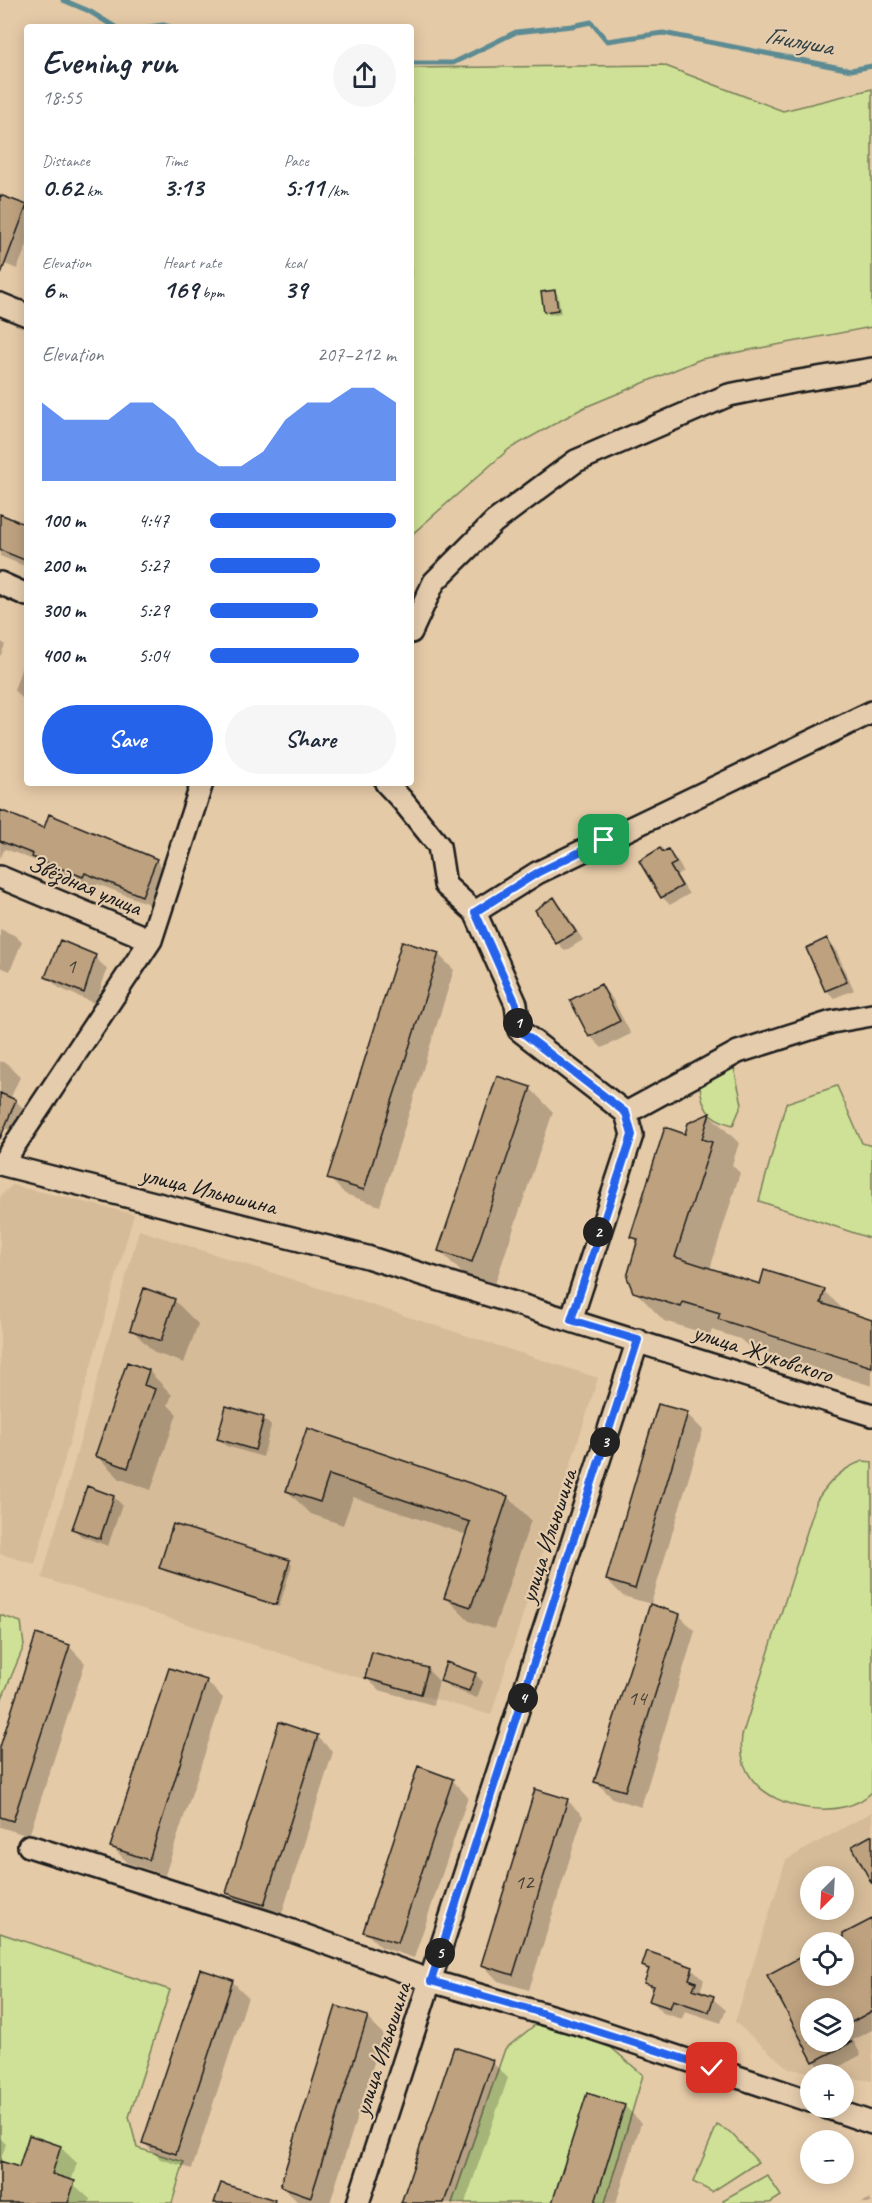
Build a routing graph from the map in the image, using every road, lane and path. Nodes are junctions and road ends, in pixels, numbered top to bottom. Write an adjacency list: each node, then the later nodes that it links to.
1 (0, 304): 2 (street)
2 (24, 314)
3 (872, 369): 6 (street)
4 (0, 583): 5 (street)
5 (24, 594)
6 (414, 625)
7 (872, 712): 11 (street)
8 (201, 786): 12 (street)
9 (389, 786): 11 (street)
10 (0, 876): 12 (street, Звёздная улица)
11 (475, 912): 14 (street)
12 (151, 940): 15 (street)
13 (872, 1015): 14 (street)
14 (626, 1113): 16 (street)
15 (1, 1164): 16 (street, улица Ильюшина)
16 (571, 1320): 17 (street, улица Ильюшина)
17 (638, 1340): 18 (street, улица Жуковского); 20 (street, улица Ильюшина)
18 (872, 1415)
19 (29, 1846): 20 (street)
20 (431, 1981): 21 (street); 24 (street, улица Ильюшина)
21 (800, 2098)
22 (854, 2117): 23 (street)
23 (872, 2123)
24 (358, 2203)

